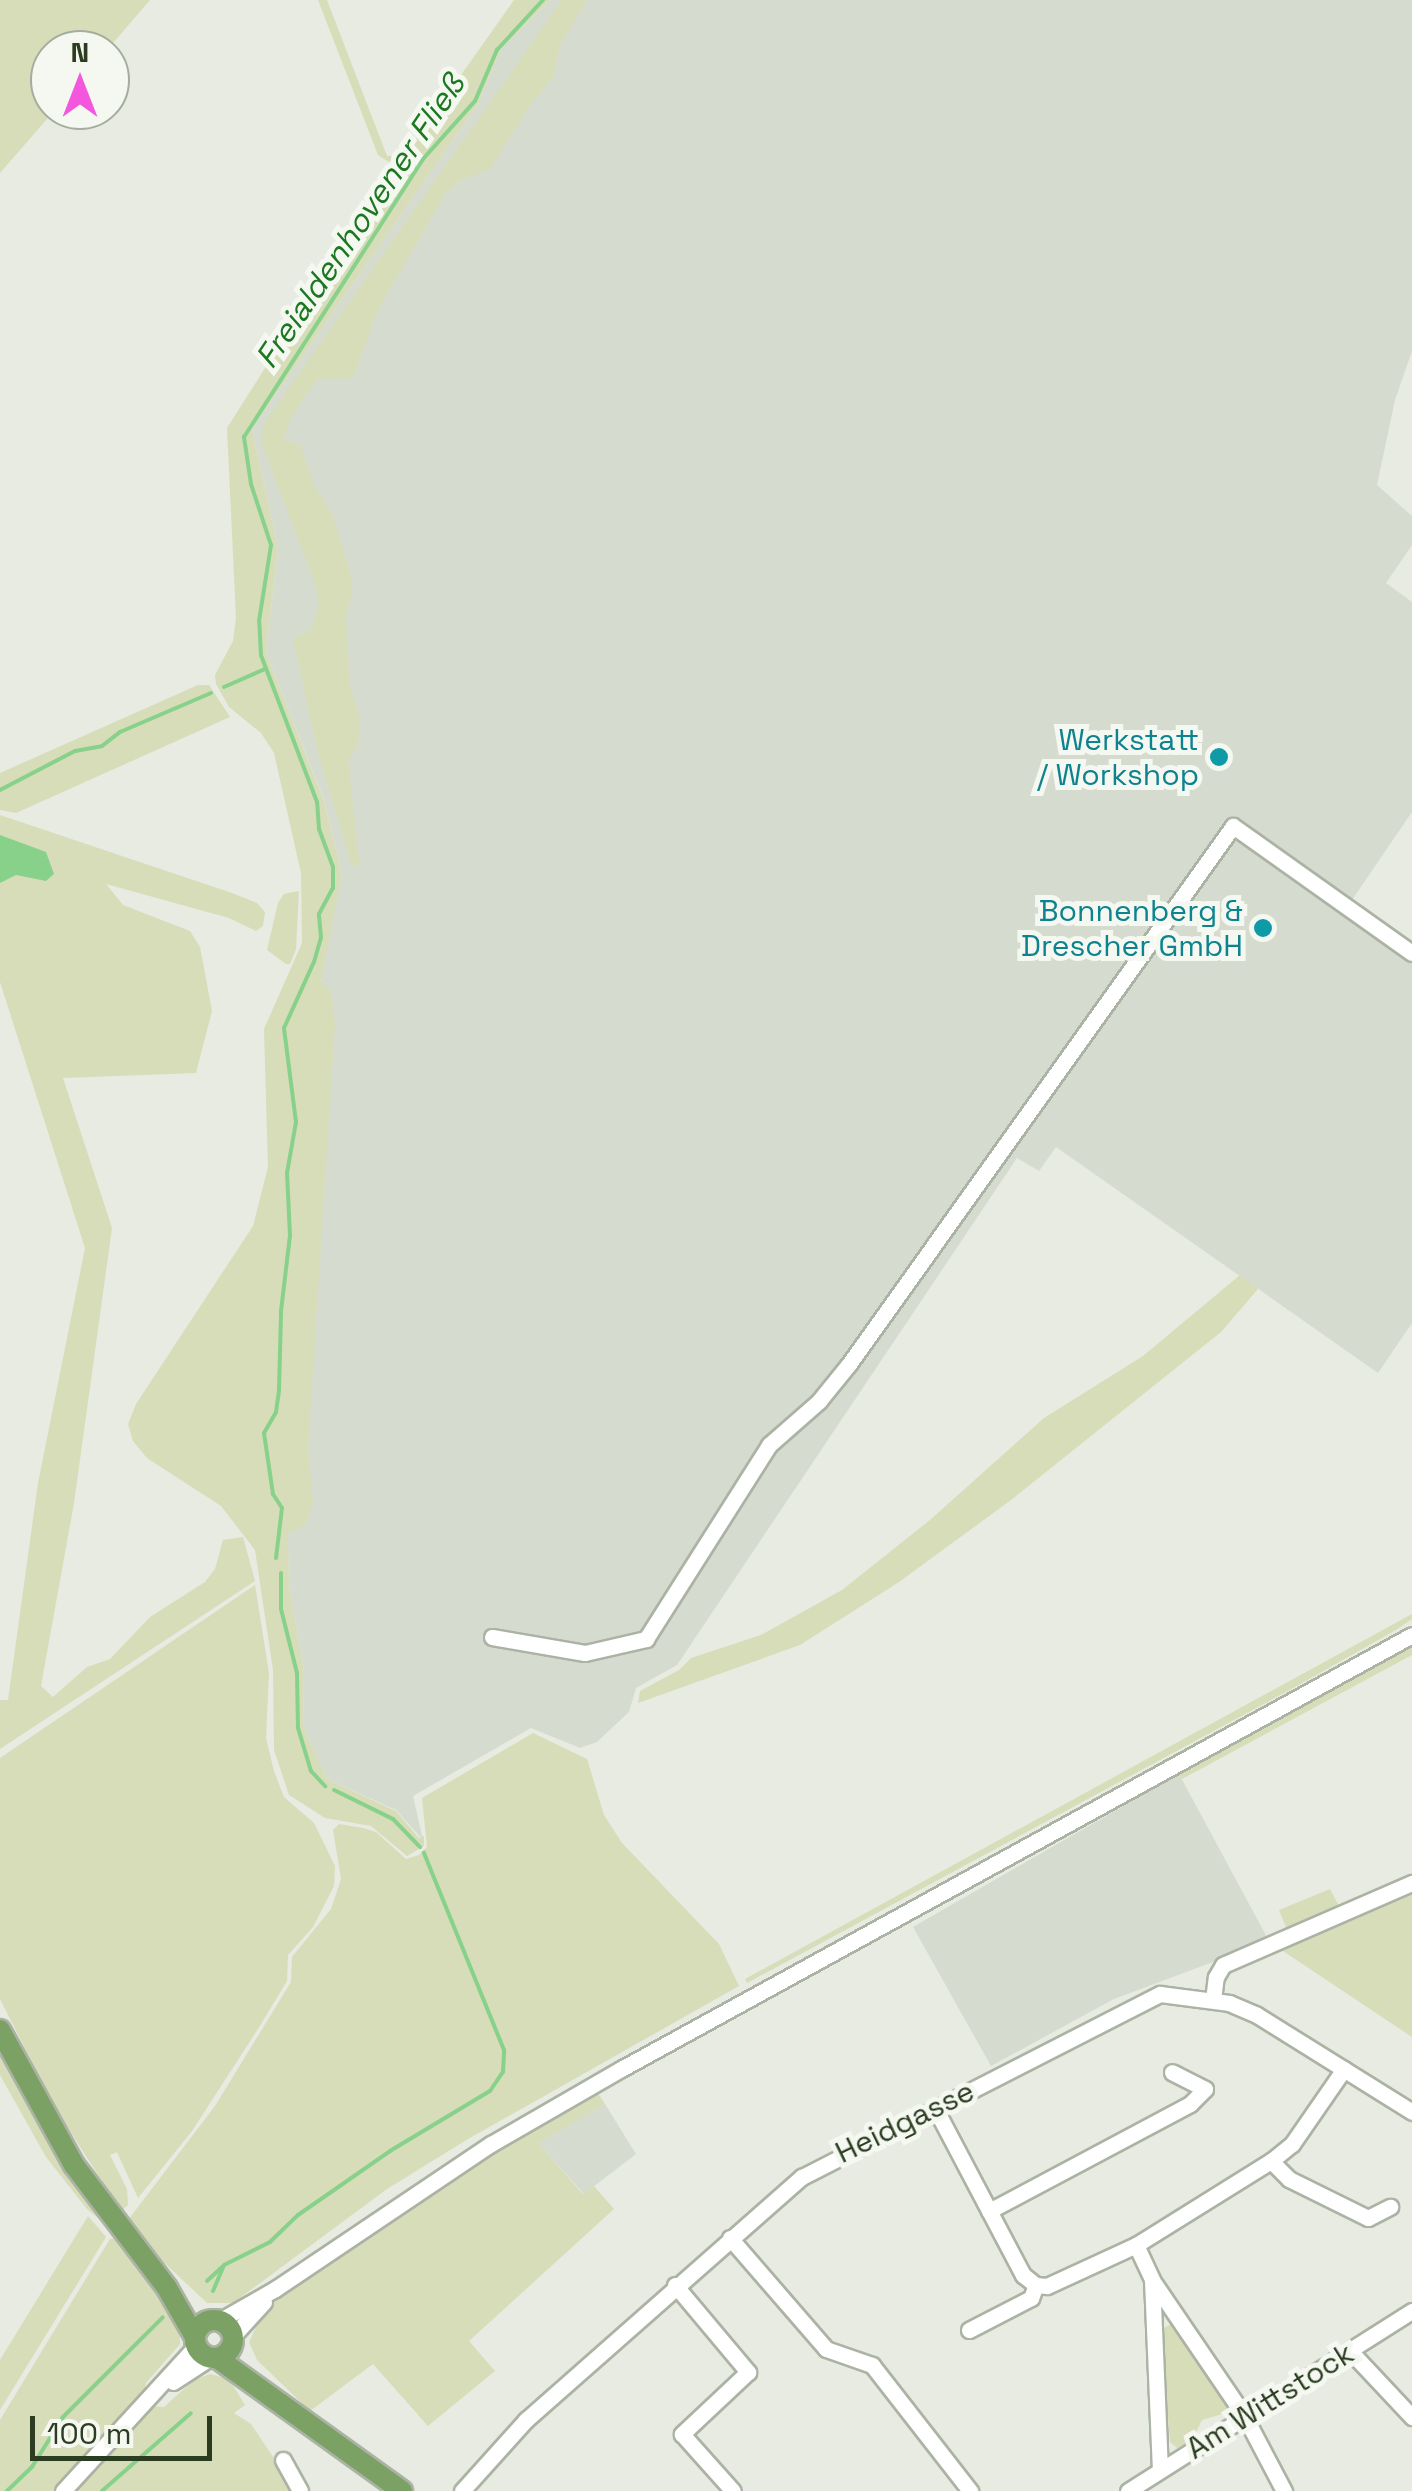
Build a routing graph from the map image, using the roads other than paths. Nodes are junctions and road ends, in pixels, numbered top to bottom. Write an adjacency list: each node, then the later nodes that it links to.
1 (1412, 952): 3 (street)
2 (1412, 1636): 21 (street)
3 (492, 1637)
4 (1412, 1883): 5 (street)
5 (1212, 2000): 7 (street, Heidgasse); 9 (street, Heidgasse)
6 (0, 2030): 21 (main road)
7 (1344, 2070): 10 (street, Heidgasse); 11 (street)
8 (1172, 2072): 13 (street)
9 (934, 2108): 13 (street); 14 (street, Heidgasse)
10 (1412, 2112)
11 (1272, 2161): 12 (street); 15 (street)
12 (1390, 2207)
13 (990, 2211): 18 (street)
14 (730, 2238): 17 (street, Heidgasse); 32 (street)
15 (1136, 2245): 16 (street); 18 (street)
16 (1152, 2280): 23 (street); 26 (street)
17 (675, 2285): 30 (street, Heidgasse); 31 (street)
18 (1036, 2285): 20 (street)
19 (1412, 2310): 22 (street, Am Wittstock)
20 (969, 2330)
21 (214, 2340): 27 (street); 29 (main road)
22 (1350, 2351): 23 (street, Am Wittstock); 24 (street)
23 (1245, 2416): 26 (street, Am Wittstock); 34 (street)
24 (1412, 2417)
25 (282, 2460): 28 (street)
26 (1160, 2469): 33 (street, Am Wittstock)
27 (64, 2491)
28 (300, 2491)
29 (402, 2491)
30 (462, 2491)
31 (734, 2491)
32 (970, 2491)
33 (1128, 2491)
34 (1284, 2491)

